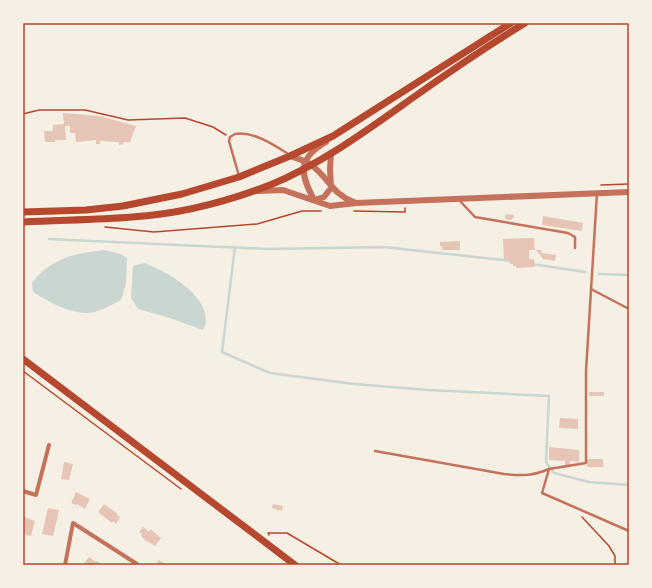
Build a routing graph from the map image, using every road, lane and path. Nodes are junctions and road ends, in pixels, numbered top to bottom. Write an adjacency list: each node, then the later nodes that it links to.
1 (510, 23): 4 (main road)
2 (525, 23): 6 (main road)
3 (23, 114): 5 (path)
4 (333, 136): 7 (main road); 8 (street)
5 (230, 137): 7 (lane); 10 (lane)
6 (331, 153): 8 (main road); 11 (street)
7 (290, 156): 8 (street); 10 (main road)
8 (308, 163): 9 (main road); 11 (street)
9 (304, 169): 12 (main road); 16 (street)
10 (239, 176): 21 (main road)
11 (331, 188): 16 (street); 18 (street)
12 (253, 191): 16 (street); 22 (main road)
13 (629, 192): 14 (street)
14 (597, 193): 15 (street); 25 (lane)
15 (457, 198): 17 (street); 24 (lane)
16 (314, 200): 18 (street)
17 (405, 202): 18 (street); 20 (path)
18 (356, 203)
19 (324, 211): 23 (path)
20 (347, 211)
21 (25, 212)
22 (23, 222)
23 (100, 227)
24 (575, 248)
25 (591, 289): 26 (lane); 31 (lane)
26 (629, 309)
27 (23, 359): 39 (main road)
28 (23, 371): 32 (path)
29 (49, 445): 33 (street)
30 (375, 451): 31 (lane)
31 (550, 468): 34 (lane)
32 (181, 489)
33 (23, 491)
34 (573, 507): 35 (lane); 41 (path)
35 (629, 531)
36 (268, 533): 40 (path)
37 (137, 564): 38 (street)
38 (65, 565)
39 (295, 565)
40 (341, 565)
41 (615, 565)

